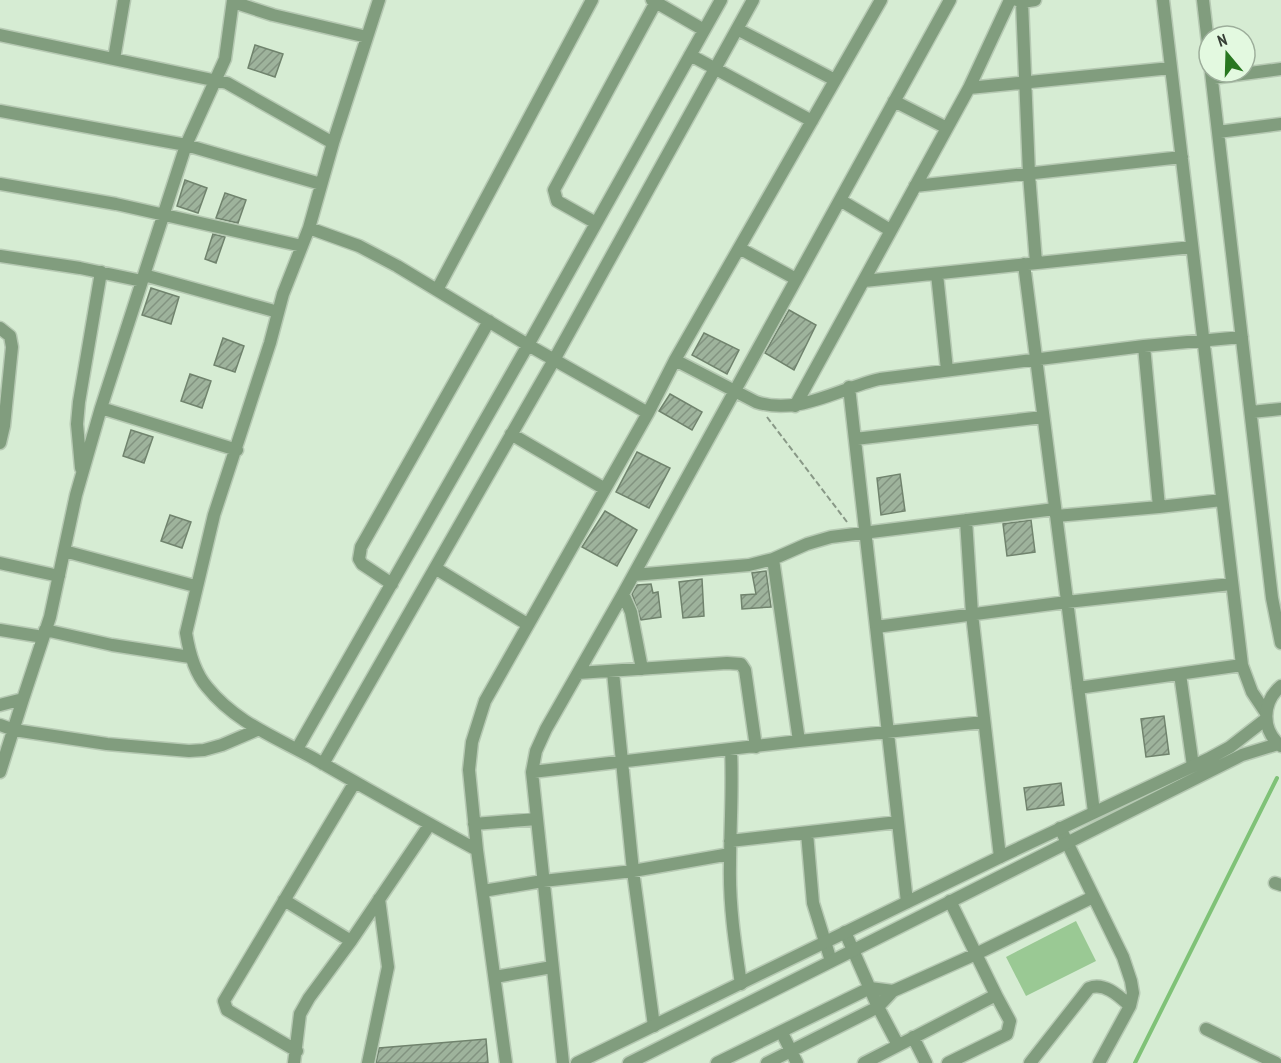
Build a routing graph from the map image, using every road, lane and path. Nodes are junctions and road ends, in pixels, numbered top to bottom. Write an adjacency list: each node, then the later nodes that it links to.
1 (124, 0): 19 (street)
2 (379, 0): 17 (street)
3 (592, 0): 57 (street)
4 (721, 0): 15 (street)
5 (753, 0): 14 (street)
6 (881, 0): 25 (street)
7 (950, 0): 29 (street)
8 (1021, 0): 26 (street); 28 (street)
9 (1163, 0): 21 (street)
10 (1203, 0): 13 (street)
11 (233, 1): 17 (street); 24 (street)
12 (655, 1): 15 (street); 44 (street)
13 (1206, 24)
14 (737, 29): 20 (street); 25 (street)
15 (704, 30): 18 (street)
16 (0, 35): 19 (street)
17 (368, 37): 35 (street)
18 (690, 54): 20 (street); 44 (street)
19 (114, 58): 24 (street)
20 (716, 67): 31 (street); 66 (street)
21 (1171, 68): 26 (street); 37 (street)
22 (1281, 69): 23 (street)
23 (1257, 71)
24 (216, 80): 35 (street); 36 (street)
25 (835, 80): 31 (street)
26 (1025, 83): 28 (street); 38 (street)
27 (1212, 84): 34 (street)
28 (969, 88): 33 (street)
29 (894, 101): 33 (street); 42 (street)
30 (0, 111): 36 (street)
31 (812, 121): 49 (street)
32 (1281, 124): 34 (street)
33 (947, 128): 41 (street)
34 (1218, 132): 61 (street)
35 (333, 143): 40 (street)
36 (186, 145): 40 (street); 43 (street)
37 (1182, 157): 38 (street); 48 (street)
38 (1029, 174): 41 (street); 51 (street)
39 (0, 184): 43 (street)
40 (321, 184): 45 (street)
41 (915, 186): 46 (street)
42 (840, 200): 46 (street); 55 (street)
43 (163, 215): 47 (street); 54 (street)
44 (596, 223): 63 (street)
45 (309, 228): 47 (street); 57 (street)
46 (890, 230): 56 (street)
47 (302, 246): 58 (street)
48 (1192, 247): 51 (street); 62 (street)
49 (739, 248): 55 (street); 67 (street)
50 (0, 256): 52 (street)
51 (1030, 264): 53 (street); 65 (street)
52 (100, 272): 54 (street); 82 (street)
53 (937, 274): 56 (street); 68 (street)
54 (143, 278): 58 (street); 73 (street)
55 (796, 279): 70 (street)
56 (864, 281): 72 (street)
57 (437, 290): 59 (street)
58 (278, 312): 81 (street)
59 (489, 321): 63 (street); 95 (street)
60 (0, 328): 80 (street)
61 (1242, 337): 62 (street); 75 (street)
62 (1203, 341): 64 (street); 84 (street)
63 (528, 345): 66 (street); 95 (street)
64 (1144, 346): 65 (street); 85 (street)
65 (1036, 359): 68 (street); 77 (street)
66 (554, 360): 76 (street); 78 (street)
67 (675, 360): 70 (street); 76 (street)
68 (947, 369): 69 (street)
69 (849, 387): 72 (street); 79 (street)
70 (735, 392): 71 (street); 93 (street)
71 (756, 402): 72 (street); 88 (path)
72 (795, 406)
73 (101, 408): 81 (street); 82 (street)
74 (1281, 409): 75 (street)
75 (1251, 412): 105 (street)
76 (648, 413): 83 (street)
77 (1043, 417): 79 (street); 86 (street)
78 (511, 434): 83 (street); 92 (street)
79 (855, 439): 88 (street)
80 (0, 443)
81 (237, 450): 97 (street)
82 (82, 475): 89 (street)
83 (605, 489): 101 (street)
84 (1222, 500): 85 (street); 96 (street)
85 (1158, 507): 86 (street)
86 (1056, 512): 87 (street); 99 (street)
87 (966, 520): 88 (street); 100 (street)
88 (861, 533): 90 (street); 102 (street)
89 (64, 551): 94 (street); 97 (street)
90 (773, 559): 93 (street); 123 (street)
91 (0, 563): 94 (street)
92 (435, 568): 101 (street); 129 (street)
93 (634, 575): 98 (street)
94 (58, 576): 104 (street)
95 (392, 584): 126 (street)
96 (1231, 584): 99 (street); 107 (street)
97 (195, 586): 106 (street)
98 (623, 594): 108 (street); 110 (street)
99 (1067, 602): 100 (street); 113 (street)
100 (972, 614): 102 (street); 118 (street)
101 (527, 624): 138 (street)
102 (876, 627): 122 (street)
103 (0, 630): 104 (street)
104 (44, 633): 106 (street); 114 (street)
105 (1281, 643)
106 (190, 657): 121 (street)
107 (1242, 665): 111 (street); 117 (street)
108 (642, 669): 109 (street); 125 (street)
109 (613, 672): 110 (street); 128 (street)
110 (578, 673): 132 (street)
111 (1180, 674): 113 (street); 130 (street)
112 (1281, 686): 117 (street)
113 (1078, 688): 134 (street)
114 (23, 699): 115 (street); 120 (street)
115 (0, 705): 116 (street)
116 (0, 710)
117 (1266, 716): 124 (street); 130 (street)
118 (984, 722): 122 (street); 145 (street)
119 (0, 725): 120 (street)
120 (14, 730): 121 (street); 131 (street)
121 (257, 730): 126 (street)
122 (888, 732): 123 (street); 136 (street)
123 (799, 741): 125 (street)
124 (1280, 745): 142 (street)
125 (756, 747): 127 (street)
126 (297, 749): 129 (street)
127 (731, 750): 128 (street); 141 (street)
128 (623, 762): 132 (street); 146 (street)
129 (323, 764): 133 (street)
130 (1193, 766): 134 (street)
131 (0, 772)
132 (532, 772): 135 (street)
133 (355, 782): 137 (street); 151 (street)
134 (1094, 813): 139 (street)
135 (537, 819): 138 (street); 147 (street)
136 (898, 822): 140 (street); 153 (street)
137 (430, 824): 143 (street); 150 (street)
138 (474, 824): 143 (street)
139 (1060, 828): 142 (street); 145 (street)
140 (807, 832): 141 (street); 156 (street)
141 (730, 841): 144 (street)
142 (1067, 843): 149 (street); 152 (street)
143 (477, 850): 148 (street)
144 (730, 854): 146 (street); 162 (street)
145 (1000, 857): 153 (street)
146 (633, 871): 147 (street); 168 (street)
147 (543, 881): 148 (street); 160 (street)
148 (483, 891): 161 (street)
149 (1093, 897): 158 (street); 166 (street)
150 (379, 899): 155 (street); 176 (street)
151 (284, 900): 155 (street); 173 (street)
152 (950, 901): 157 (street); 158 (street)
153 (907, 902): 154 (street)
154 (845, 932): 156 (street); 157 (street)
155 (351, 941): 173 (street)
156 (824, 943): 159 (street); 162 (street)
157 (854, 950): 159 (street); 163 (street)
158 (976, 954): 164 (street); 165 (street)
159 (831, 961): 175 (street)
160 (552, 967): 161 (street); 178 (street)
161 (495, 977): 177 (street)
162 (741, 984): 168 (street)
163 (870, 988): 164 (street); 167 (street); 170 (street)
164 (893, 991): 167 (street)
165 (996, 995): 171 (street); 184 (street)
166 (1130, 1006): 185 (street); 186 (street)
167 (878, 1007): 172 (street); 174 (street)
168 (654, 1026): 179 (street)
169 (1206, 1029): 187 (street)
170 (782, 1033): 174 (street); 180 (street)
171 (913, 1037): 172 (street); 183 (street)
172 (898, 1045): 182 (street)
173 (295, 1057)
174 (794, 1057): 181 (street)
175 (637, 1062)
176 (368, 1063)
177 (506, 1063)
178 (563, 1063)
179 (577, 1063)
180 (717, 1063)
181 (767, 1063)
182 (864, 1063)
183 (926, 1063)
184 (948, 1063)
185 (1030, 1063)
186 (1099, 1063)
187 (1276, 1063)

